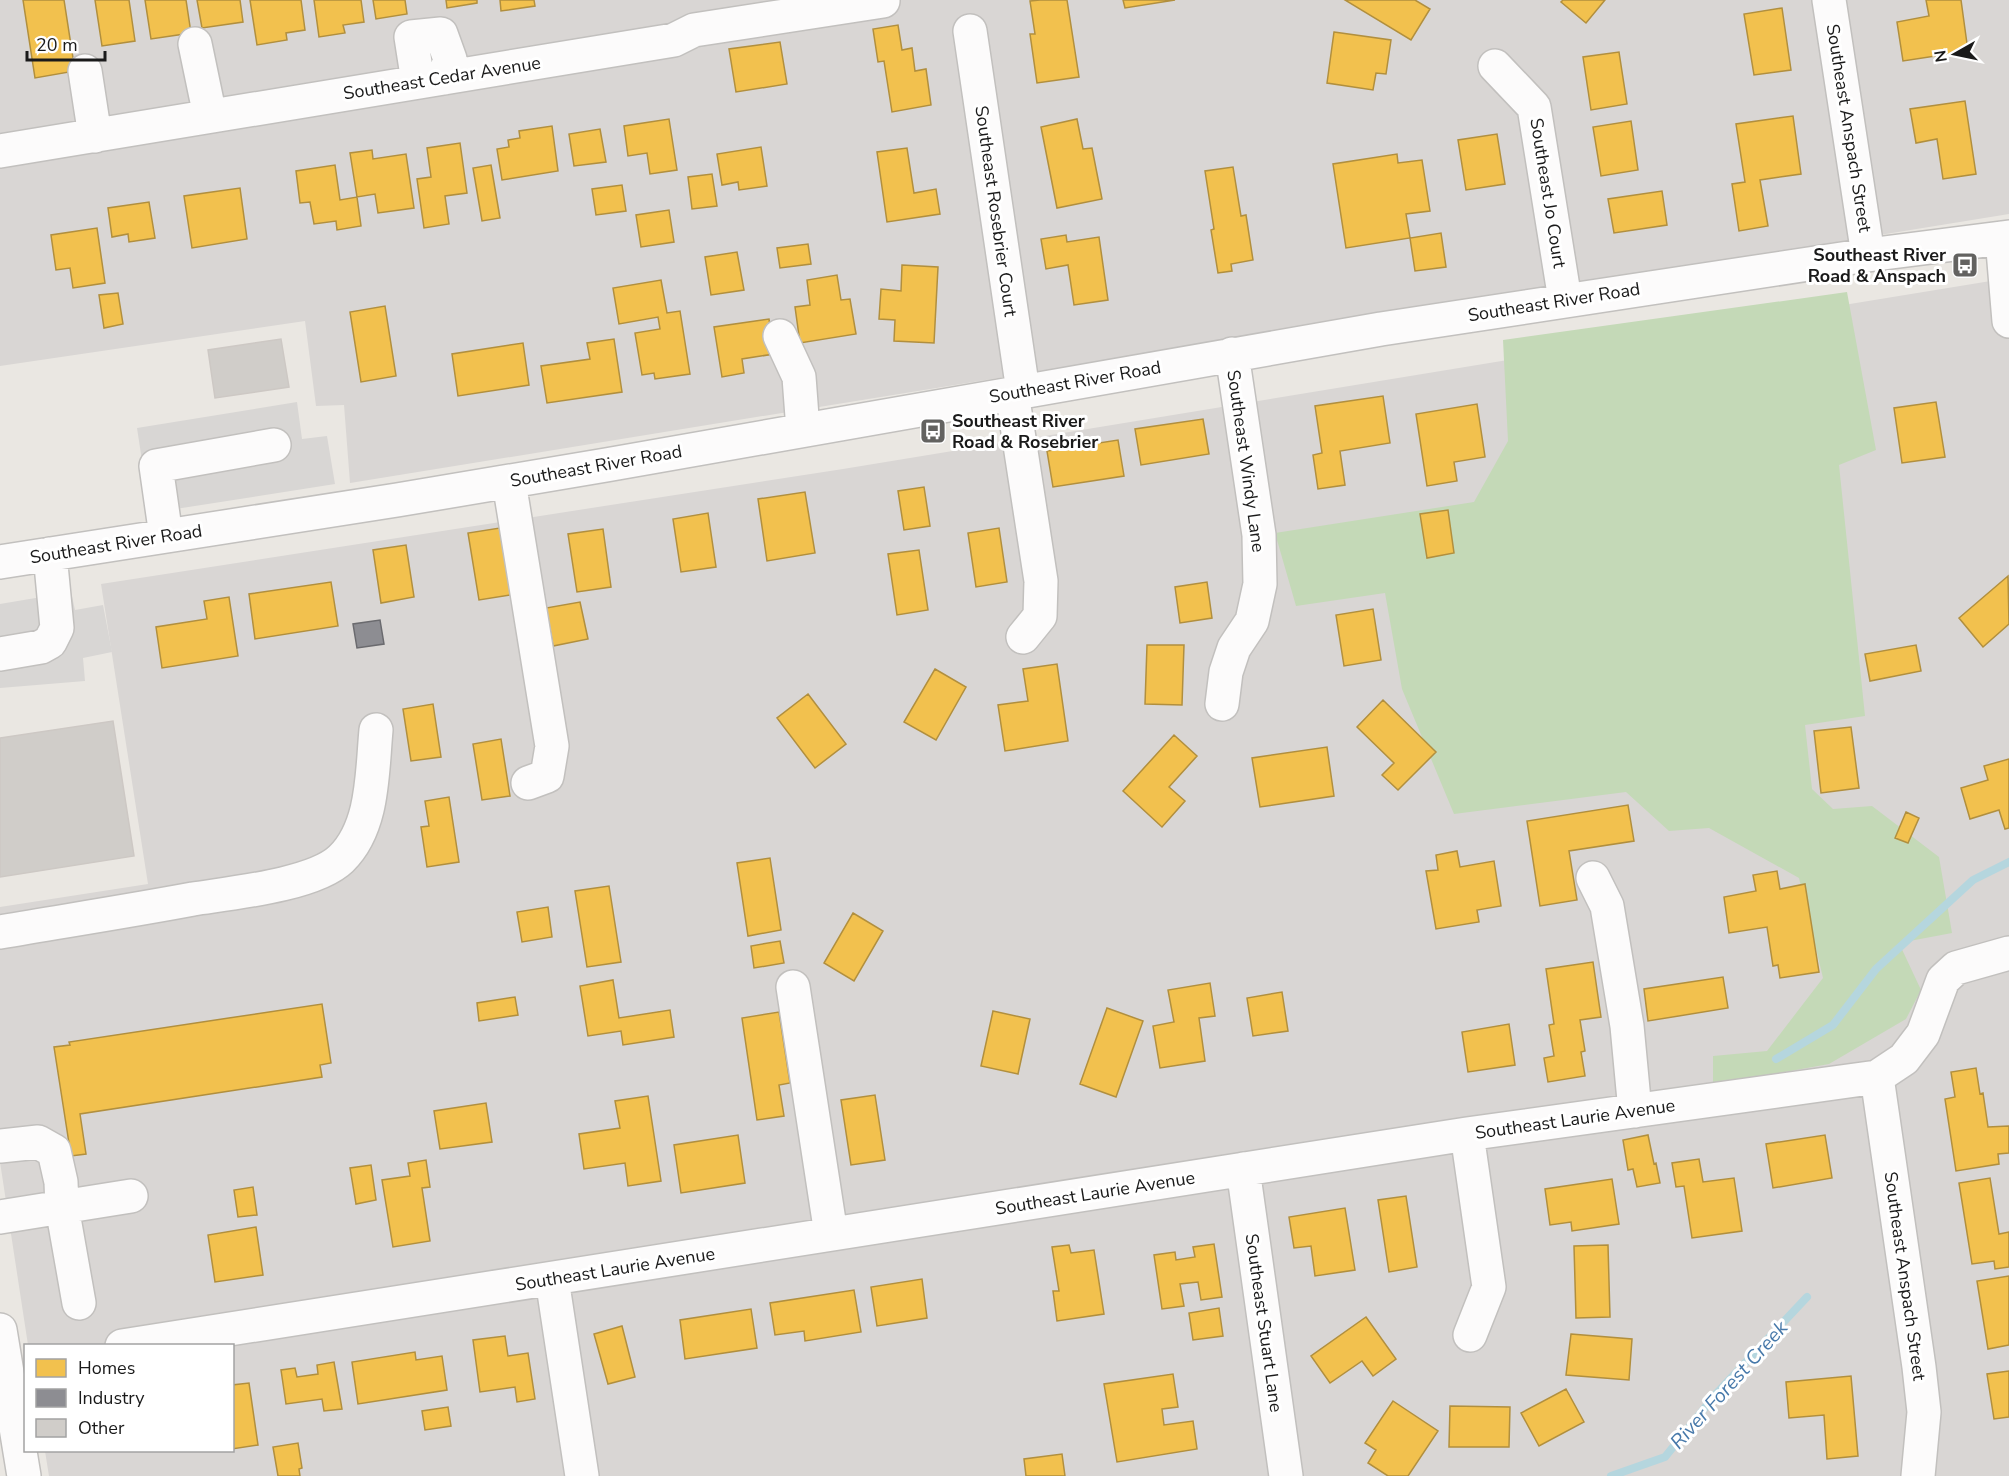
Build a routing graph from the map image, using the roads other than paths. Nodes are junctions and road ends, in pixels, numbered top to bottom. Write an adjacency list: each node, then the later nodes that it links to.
1 (1829, 0): 11 (street, Southeast Anspach Street)
2 (883, 1): 7 (street, Southeast Cedar Avenue)
3 (970, 31): 16 (street, Southeast Rosebrier Court)
4 (195, 44): 7 (street)
5 (1495, 66): 12 (street, Southeast Jo Court)
6 (85, 71): 8 (street)
7 (210, 116): 8 (street, Southeast Cedar Avenue)
8 (95, 136): 9 (street, Southeast Cedar Avenue)
9 (0, 151)
10 (2006, 237): 11 (street, Southeast River Road); 13 (street)
11 (1868, 255): 12 (street, Southeast River Road)
12 (1565, 300): 15 (street, Southeast River Road)
13 (2009, 321)
14 (780, 336): 17 (street)
15 (1232, 354): 16 (street, Southeast River Road); 25 (street, Southeast Windy Lane)
16 (1017, 392): 17 (street, Southeast River Road); 23 (street, Southeast Rosebrier Court)
17 (804, 430): 19 (street, Southeast River Road)
18 (273, 445): 20 (street)
19 (508, 482): 20 (street, Southeast River Road); 27 (street)
20 (166, 537): 21 (street, Southeast River Road)
21 (50, 554): 22 (street, Southeast River Road); 24 (street)
22 (1, 556)
23 (1023, 637)
24 (0, 654)
25 (1222, 704)
26 (376, 730): 29 (street)
27 (528, 783)
28 (1593, 878): 33 (street)
29 (0, 932)
30 (2009, 953): 32 (street, Southeast Laurie Avenue)
31 (793, 987): 40 (street)
32 (1876, 1077): 33 (street, Southeast Laurie Avenue); 50 (street, Southeast Anspach Street)
33 (1635, 1111): 34 (street, Southeast Laurie Avenue)
34 (1467, 1134): 36 (street, Southeast Laurie Avenue); 44 (street)
35 (0, 1146): 38 (street)
36 (1243, 1169): 40 (street, Southeast Laurie Avenue); 49 (street, Southeast Stuart Lane)
37 (131, 1196): 38 (street)
38 (62, 1207): 39 (street); 42 (street)
39 (0, 1217)
40 (831, 1234): 41 (street, Southeast Laurie Avenue)
41 (552, 1279): 45 (street, Southeast Laurie Avenue); 48 (street)
42 (78, 1303)
43 (0, 1330): 46 (street)
44 (1470, 1335)
45 (135, 1344)
46 (10, 1363): 47 (street)
47 (24, 1476)
48 (582, 1476)
49 (1286, 1476)
50 (1918, 1476)

